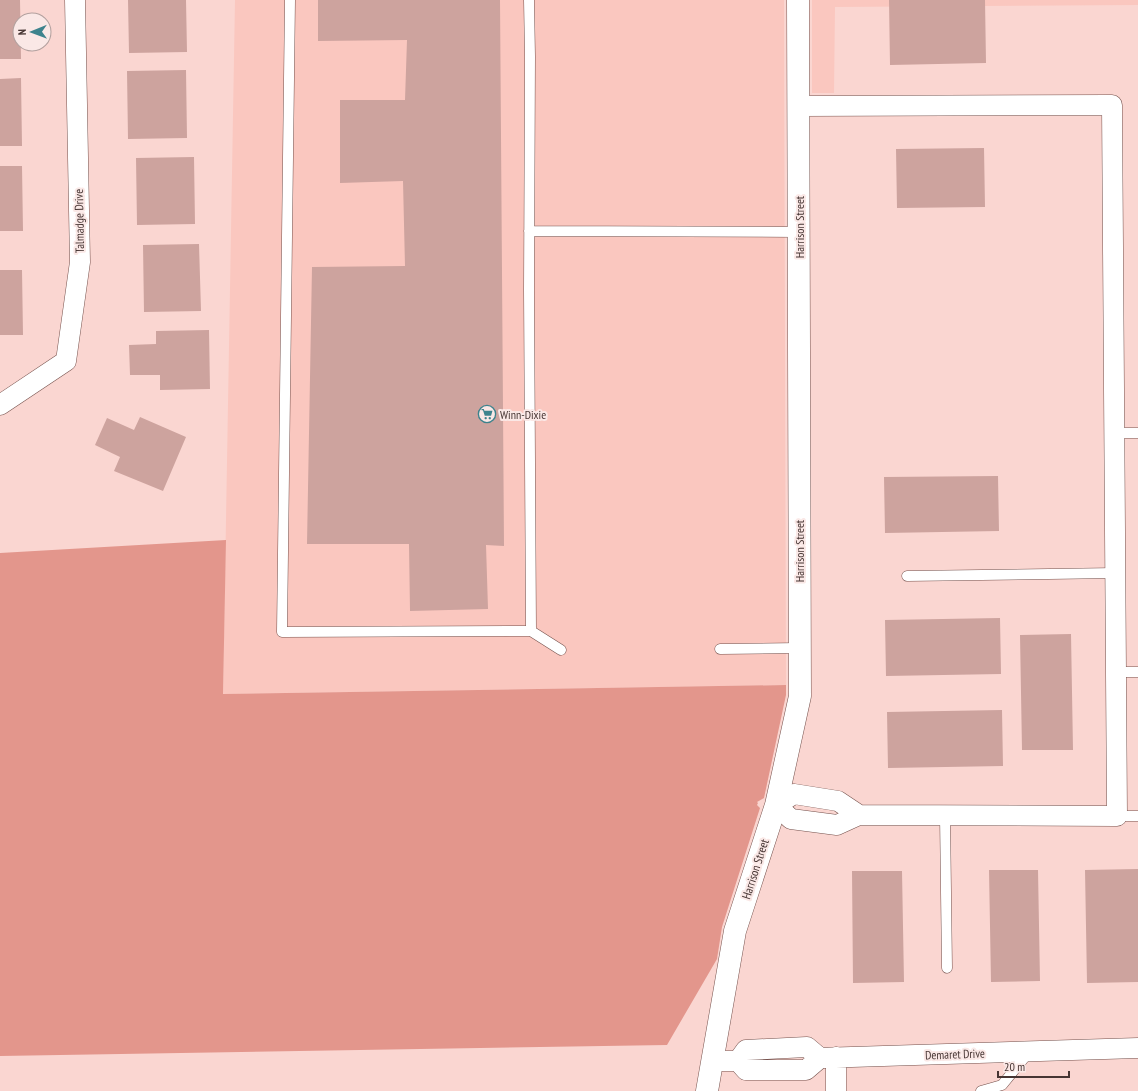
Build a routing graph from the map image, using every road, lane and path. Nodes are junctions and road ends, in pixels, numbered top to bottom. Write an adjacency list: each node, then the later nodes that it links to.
1 (75, 0): 8 (street, Talmadge Drive)
2 (290, 0): 13 (lane)
3 (529, 0): 6 (lane)
4 (798, 0): 5 (street, Harrison Street)
5 (799, 106): 7 (street, Harrison Street); 9 (street)
6 (530, 231): 7 (lane); 13 (lane)
7 (799, 232): 14 (street, Harrison Street)
8 (0, 405)
9 (1114, 433): 10 (lane); 11 (street)
10 (1138, 433)
11 (1115, 573): 12 (lane); 17 (street)
12 (907, 576)
13 (531, 631): 16 (lane)
14 (800, 648): 15 (lane); 19 (street, Harrison Street)
15 (720, 649)
16 (561, 650)
17 (1116, 672): 18 (lane); 21 (street)
18 (1138, 672)
19 (776, 805): 20 (street); 27 (street, Harrison Street)
20 (946, 816): 21 (street); 23 (lane)
21 (1117, 816): 22 (lane)
22 (1138, 816)
23 (947, 968)
24 (1138, 1048): 25 (street, Demaret Drive)
25 (1030, 1051): 26 (street, Demaret Drive); 30 (lane)
26 (828, 1058): 27 (street); 29 (street)
27 (713, 1061): 28 (street, Harrison Street)
28 (708, 1091)
29 (836, 1091)
30 (981, 1091)

